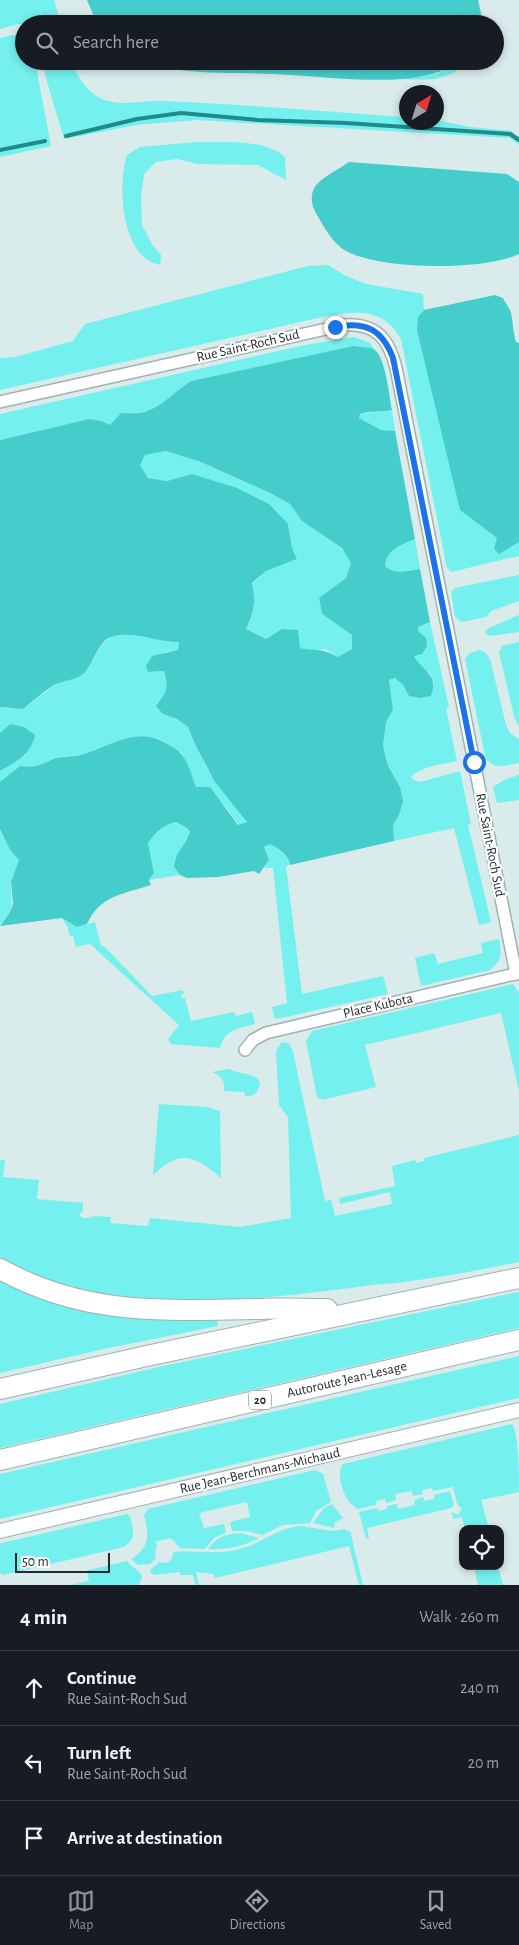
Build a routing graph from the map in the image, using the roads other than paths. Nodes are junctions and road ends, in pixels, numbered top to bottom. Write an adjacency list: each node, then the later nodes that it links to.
1 (0, 402): 2 (street, Rue Saint-Roch Sud)
2 (518, 973): 3 (street, Place Kubota)
3 (245, 1050)
4 (0, 1269): 6 (highway)
5 (519, 1278): 6 (highway)
6 (364, 1310): 8 (highway)
7 (519, 1340): 10 (highway, Autoroute Jean-Lesage / 20)
8 (0, 1389)
9 (519, 1410): 11 (street, Rue Jean-Berchmans-Michaud)
10 (0, 1460)
11 (0, 1531)

